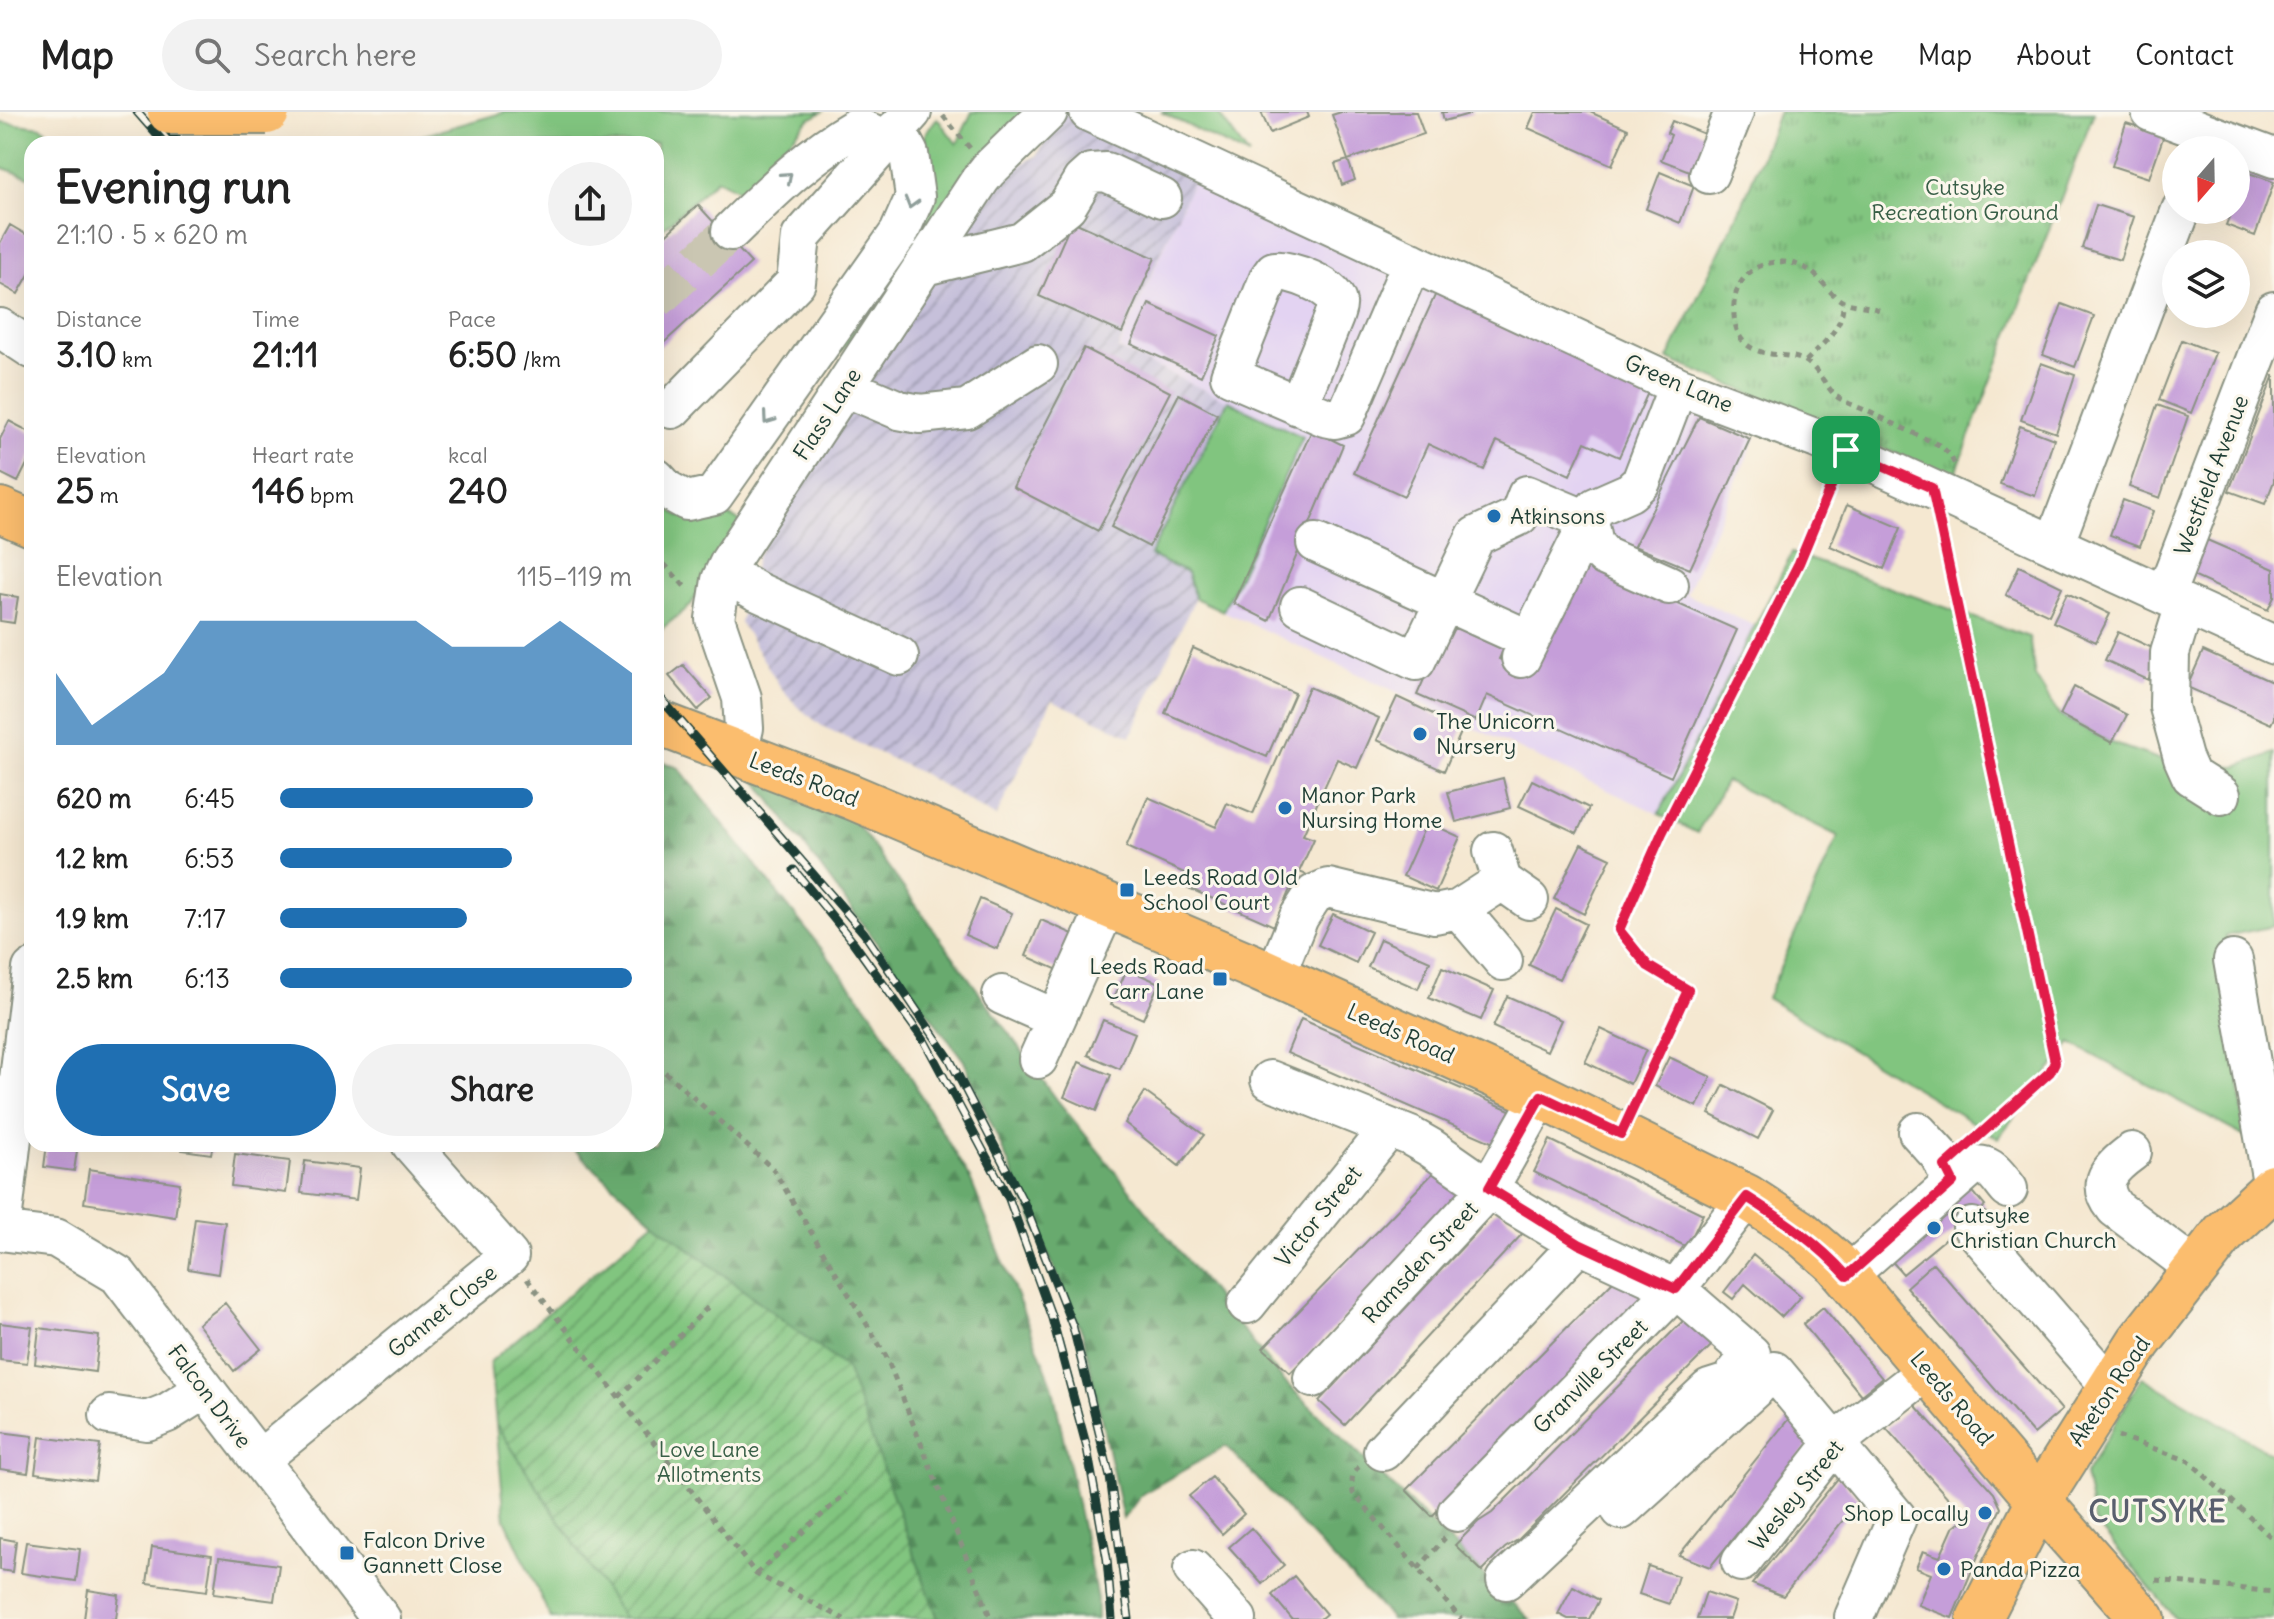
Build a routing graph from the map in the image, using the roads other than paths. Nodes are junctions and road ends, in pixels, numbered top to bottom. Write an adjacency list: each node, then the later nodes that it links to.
1 (170, 112): 2 (main road, bridge)
2 (270, 112)
3 (1048, 112): 15 (street, Flass Lane)
4 (1089, 112): 14 (street, Green Lane)
5 (2151, 112): 8 (street)
6 (1725, 115): 10 (street)
7 (898, 127): 13 (street, one-way to 7); 23 (street); 24 (street, one-way to 24)
8 (2210, 132): 9 (street)
9 (2274, 158)
10 (1709, 174)
11 (1162, 198): 15 (street)
12 (2176, 224): 29 (street)
13 (731, 231)
14 (1412, 262): 20 (street, Green Lane); 22 (street)
15 (924, 266): 21 (street, Flass Lane)
16 (2274, 311): 32 (street, Westfield Avenue)
17 (0, 328): 18 (street)
18 (24, 344)
19 (1038, 364): 21 (street)
20 (1678, 386): 27 (street); 29 (street, Green Lane)
21 (845, 387): 30 (street, Flass Lane)
22 (1298, 406)
23 (672, 409)
24 (664, 487)
25 (0, 510): 26 (main road)
26 (24, 520)
27 (1589, 521): 31 (street); 33 (street); 33 (street)
28 (1316, 543): 33 (street)
29 (2054, 545): 32 (street, Green Lane)
30 (725, 573): 36 (street); 38 (street, Flass Lane)
31 (1669, 585)
32 (2175, 600): 35 (street, Green Lane); 39 (street, Westfield Avenue)
33 (1445, 601): 34 (street)
34 (1300, 606)
35 (2272, 639)
36 (899, 656)
37 (664, 725): 38 (main road, Leeds Road)
38 (738, 753): 41 (main road, Leeds Road)
39 (2221, 795)
40 (1508, 877): 42 (street)
41 (1107, 905): 45 (main road, Leeds Road); 47 (street)
42 (1459, 909): 44 (street); 45 (street)
43 (2233, 960): 58 (street)
44 (1503, 961)
45 (1275, 976): 51 (main road, Leeds Road)
46 (1002, 995): 47 (street)
47 (1056, 1019): 49 (street)
48 (24, 1037): 62 (street)
49 (1038, 1059)
50 (1270, 1080): 52 (street)
51 (1541, 1096): 57 (street, Ramsden Street); 60 (main road, Leeds Road)
52 (1389, 1128): 57 (street); 67 (street, Victor Street)
53 (1918, 1132): 56 (street)
54 (418, 1152): 75 (street, Gannet Close)
55 (2132, 1152): 64 (street)
56 (1949, 1174): 59 (street); 65 (street)
57 (1489, 1188): 63 (street); 69 (street, Ramsden Street)
58 (2273, 1188): 64 (main road, Aketon Road)
59 (2008, 1189)
60 (1747, 1197): 65 (main road, Leeds Road); 66 (street, Granville Street)
61 (1972, 1227): 70 (street)
62 (1, 1231): 71 (street, Falcon Drive)
63 (1579, 1244): 66 (street); 74 (street)
64 (2196, 1269): 70 (main road, Aketon Road)
65 (1847, 1276): 68 (main road, Leeds Road)
66 (1676, 1289): 78 (street, Granville Street); 81 (street)
67 (1247, 1304)
68 (1928, 1370): 73 (street, Wesley Street); 76 (main road, Leeds Road)
69 (1313, 1378)
70 (2110, 1386): 76 (main road, Aketon Road)
71 (205, 1389): 72 (street); 75 (street, Falcon Drive)
72 (109, 1415)
73 (1835, 1442): 77 (street); 79 (street, Wesley Street); 82 (street)
74 (1383, 1451)
75 (259, 1460): 83 (street, Falcon Drive)
76 (2039, 1501): 85 (main road, Aketon Road); 86 (main road, Leeds Road)
77 (1621, 1510)
78 (1457, 1512)
79 (1741, 1562)
80 (1193, 1569): 84 (street)
81 (1506, 1580)
82 (1854, 1617)
83 (381, 1619)
84 (1237, 1619)
85 (1979, 1619)
86 (2143, 1619)

